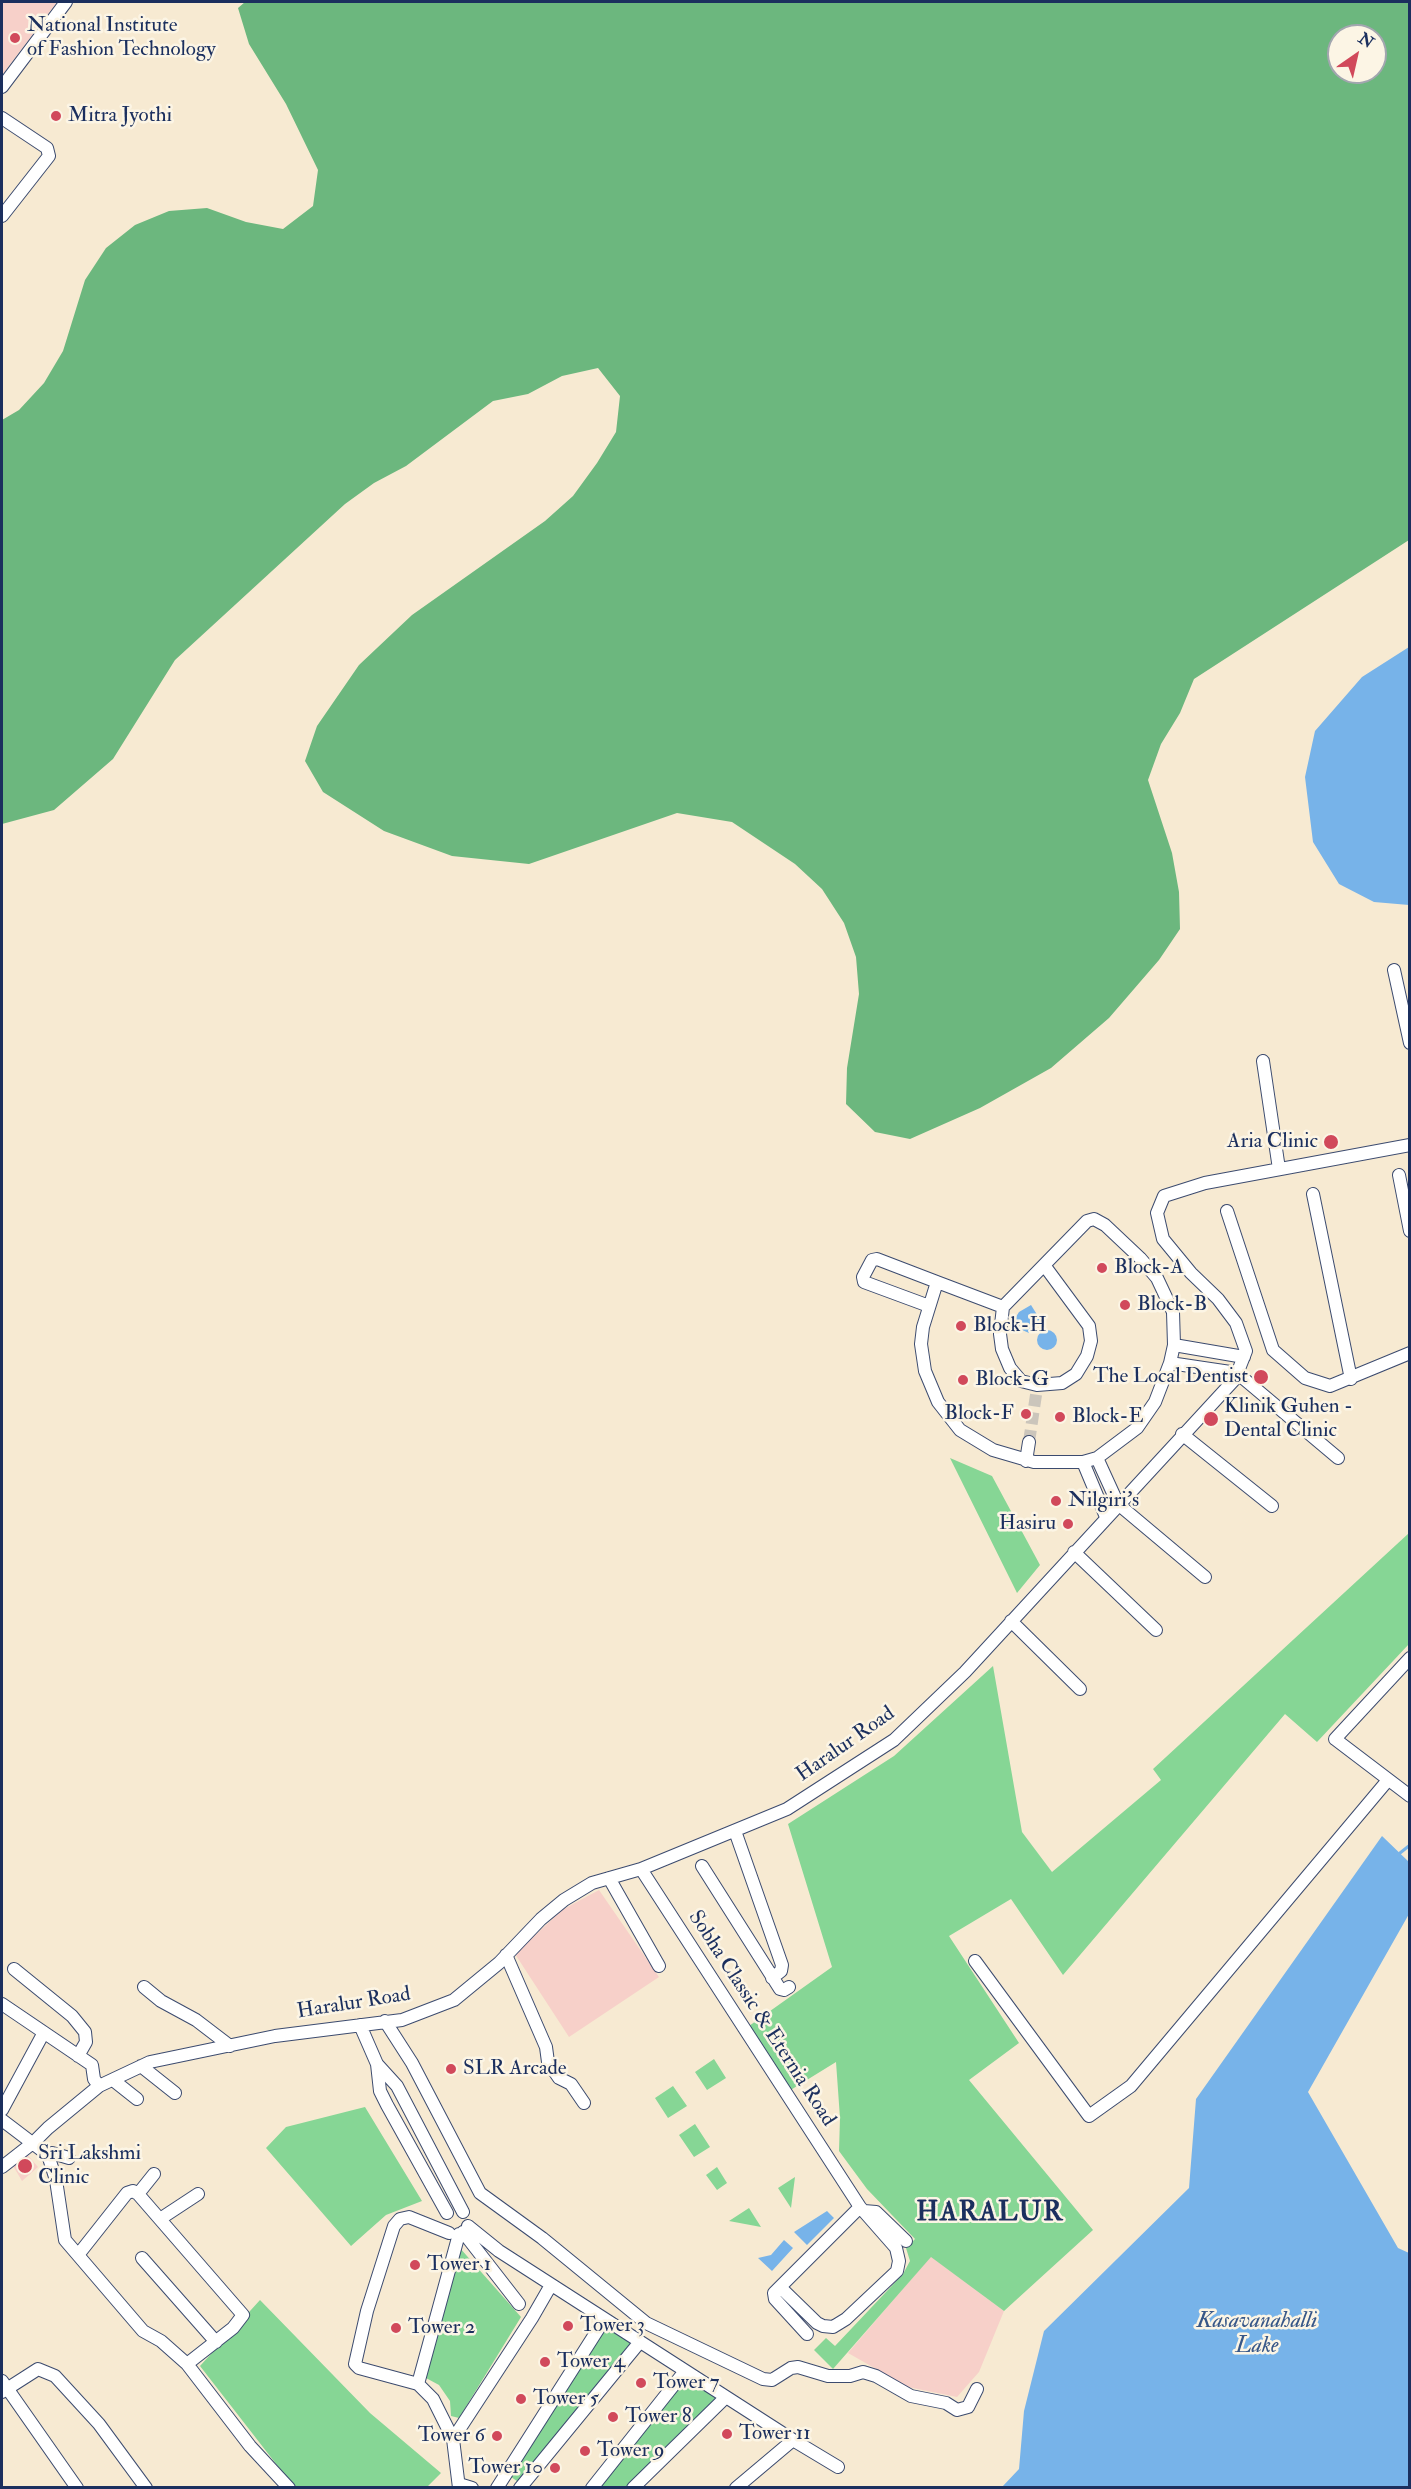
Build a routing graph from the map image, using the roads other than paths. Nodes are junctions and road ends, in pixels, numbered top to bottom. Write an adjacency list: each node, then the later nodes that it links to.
1 (66, 2): 2 (street)
2 (2, 87)
3 (2, 118): 4 (street)
4 (2, 216)
5 (1394, 970): 6 (street)
6 (1410, 1043)
7 (1263, 1061): 9 (street)
8 (1410, 1144): 9 (street)
9 (1279, 1169): 20 (street)
10 (1399, 1175): 13 (street)
11 (1313, 1194): 23 (street)
12 (1227, 1211): 23 (street)
13 (1410, 1231)
14 (1044, 1265): 17 (street); 17 (street); 18 (street)
15 (937, 1282): 16 (street); 16 (street); 17 (street)
16 (929, 1306): 28 (street)
17 (1003, 1307)
18 (1174, 1345): 20 (street); 21 (street)
19 (1410, 1353): 23 (street)
20 (1244, 1358): 22 (street, Haralur Road)
21 (1170, 1363): 22 (street); 26 (street)
22 (1238, 1372): 24 (street, Haralur Road); 27 (street)
23 (1350, 1379)
24 (1182, 1434): 30 (street, Haralur Road); 31 (street)
25 (1029, 1442): 28 (street)
26 (1097, 1458): 29 (street); 30 (street)
27 (1338, 1458)
28 (1026, 1461): 29 (street)
29 (1083, 1462): 32 (street)
30 (1118, 1504): 32 (street, Haralur Road); 34 (street)
31 (1272, 1506)
32 (1106, 1517): 33 (street, Haralur Road)
33 (1074, 1552): 35 (street, Haralur Road); 36 (street)
34 (1205, 1577)
35 (1011, 1621): 38 (street); 41 (street, Haralur Road)
36 (1156, 1630)
37 (1410, 1658): 39 (street)
38 (1080, 1689)
39 (1388, 1780): 40 (street); 46 (street)
40 (1410, 1796)
41 (735, 1831): 43 (street, Haralur Road); 49 (street)
42 (702, 1866): 49 (street)
43 (641, 1869): 44 (street, Haralur Road); 74 (street, Sobha Classic & Eternia Road)
44 (609, 1878): 45 (street, Haralur Road); 47 (street)
45 (506, 1955): 53 (street, Haralur Road); 64 (street)
46 (975, 1961)
47 (659, 1966)
48 (14, 1968): 57 (street)
49 (772, 1978): 51 (street)
50 (144, 1987): 56 (street)
51 (789, 1987)
52 (2, 2004): 55 (street)
53 (385, 2021): 54 (street, Haralur Road); 93 (street)
54 (360, 2025): 56 (street, Haralur Road); 58 (street)
55 (43, 2034): 57 (street); 65 (street)
56 (230, 2046): 59 (street, Haralur Road)
57 (78, 2056): 61 (street)
58 (377, 2064): 75 (street); 76 (street)
59 (141, 2066): 60 (street, Haralur Road); 62 (street)
60 (113, 2080): 61 (street, Haralur Road); 63 (street)
61 (99, 2086): 67 (street, Haralur Road)
62 (175, 2093)
63 (137, 2099)
64 (584, 2103)
65 (2, 2110)
66 (2, 2120): 67 (street)
67 (34, 2142): 68 (street); 70 (street, Haralur Road)
68 (48, 2155): 69 (street); 80 (street)
69 (69, 2158)
70 (2, 2167)
71 (154, 2174): 72 (street)
72 (138, 2194): 77 (street); 80 (street)
73 (198, 2194): 77 (street)
74 (862, 2209): 79 (street); 83 (street); 83 (street, Sobha Classic & Eternia Road)
75 (463, 2212): 76 (street); 78 (street)
76 (447, 2213): 78 (street)
77 (160, 2219): 87 (street)
78 (460, 2231): 82 (street); 84 (street); 91 (street); 91 (street)
79 (906, 2241)
80 (78, 2255): 89 (street)
81 (142, 2258): 87 (street)
82 (551, 2285): 85 (street); 95 (street)
83 (780, 2287): 86 (street)
84 (519, 2304)
85 (604, 2320): 88 (street); 103 (street)
86 (807, 2334)
87 (216, 2342): 89 (street)
88 (639, 2343): 90 (street); 104 (street)
89 (188, 2364): 101 (street)
90 (686, 2371): 94 (street); 105 (street)
91 (418, 2384): 95 (street)
92 (3, 2387): 99 (street); 100 (street)
93 (977, 2389)
94 (726, 2397): 96 (street); 106 (street)
95 (453, 2439): 98 (street)
96 (793, 2440): 97 (street); 107 (street)
97 (838, 2467)
98 (458, 2486): 102 (street)
99 (77, 2487)
100 (146, 2487)
101 (289, 2487)
102 (472, 2487)
103 (497, 2487)
104 (520, 2487)
105 (592, 2487)
106 (633, 2487)
107 (736, 2487)

